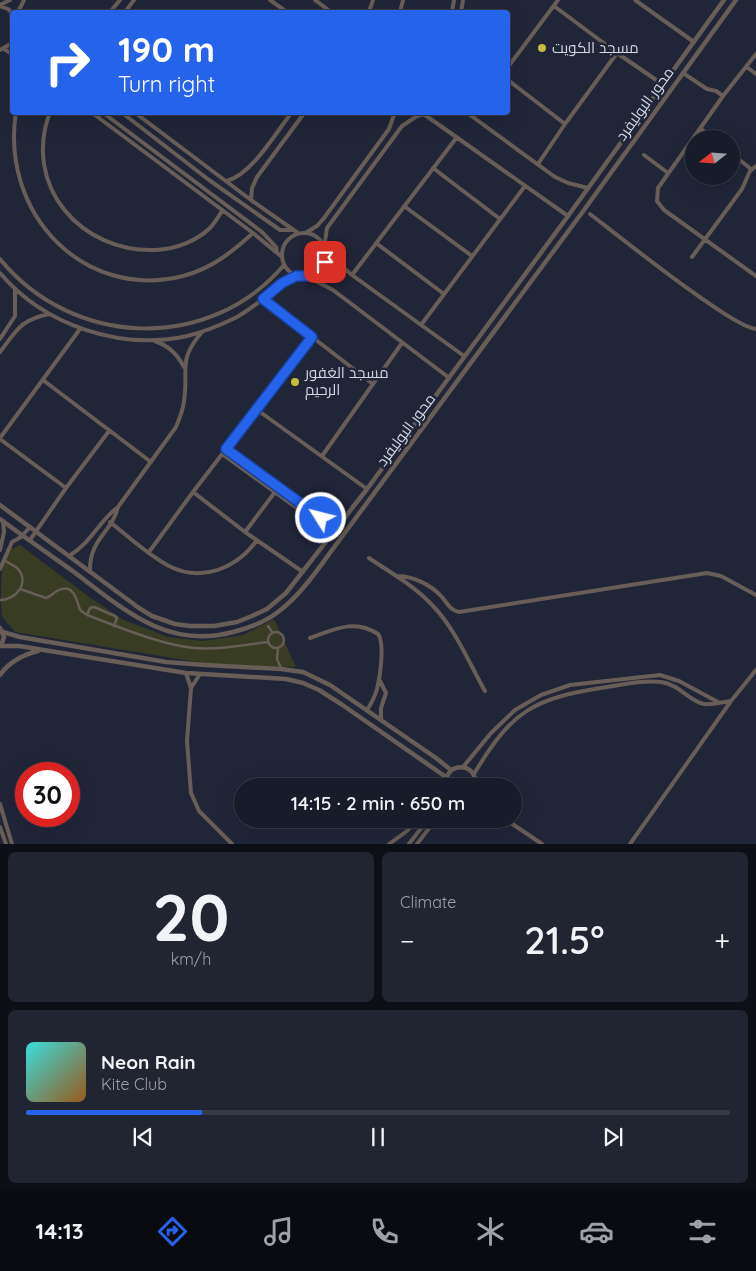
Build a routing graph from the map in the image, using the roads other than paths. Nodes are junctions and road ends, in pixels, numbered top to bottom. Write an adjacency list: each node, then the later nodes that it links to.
1 (10, 0): 9 (street)
2 (120, 0): 11 (street)
3 (270, 0): 12 (street)
4 (315, 0): 13 (street)
5 (558, 0): 10 (street)
6 (635, 0): 14 (street)
7 (723, 0): 14 (street, محور البوليفرد)
8 (736, 0): 19 (street, محور البوليفرد)
9 (0, 6)
10 (554, 6): 15 (street); 17 (street)
11 (112, 10)
12 (284, 10)
13 (328, 10)
14 (694, 42): 22 (street, محور البوليفرد)
15 (617, 54): 22 (street); 36 (street)
16 (756, 54): 18 (street)
17 (510, 64)
18 (747, 67): 20 (street); 23 (street)
19 (683, 73): 23 (street); 118 (street, محور البوليفرد)
20 (756, 74)
21 (510, 82): 36 (street)
22 (662, 84): 51 (street, محور البوليفرد)
23 (723, 96): 37 (street)
24 (16, 115): 46 (street)
25 (49, 115): 55 (street)
26 (94, 115): 55 (street)
27 (106, 115): 67 (street)
28 (125, 115): 60 (street)
29 (138, 115): 49 (street)
30 (290, 115): 49 (street)
31 (304, 115): 53 (street)
32 (394, 115): 61 (street)
33 (470, 115): 42 (street)
34 (417, 116): 35 (street); 66 (street)
35 (425, 116): 39 (street)
36 (564, 124): 42 (street)
37 (700, 128): 38 (street); 47 (street)
38 (703, 130)
39 (457, 137): 44 (street); 50 (street)
40 (644, 155): 47 (street)
41 (740, 160): 45 (street)
42 (538, 164): 51 (street)
43 (756, 166): 45 (street)
44 (433, 168): 54 (street); 59 (street)
45 (751, 169): 64 (street)
46 (13, 172)
47 (668, 173): 64 (street)
48 (14, 178): 52 (street)
49 (227, 181): 53 (street)
50 (525, 186): 58 (street); 59 (street)
51 (588, 188): 58 (street, محور البوليفرد)
52 (19, 192)
53 (251, 200): 60 (street)
54 (404, 206): 65 (street); 69 (street)
55 (222, 211): 62 (street)
56 (29, 213): 62 (street)
57 (590, 214): 85 (street)
58 (568, 216): 92 (street, محور البوليفرد)
59 (500, 219): 69 (street)
60 (292, 230): 63 (street)
61 (307, 232): 63 (street); 66 (street)
62 (254, 233): 67 (street)
63 (298, 233): 70 (street)
64 (705, 239): 71 (street); 78 (street)
65 (376, 243): 75 (street); 80 (street)
66 (324, 248): 68 (street)
67 (277, 253): 70 (street)
68 (326, 253): 75 (street); 77 (street)
69 (472, 256): 80 (street)
70 (282, 257): 73 (street)
71 (692, 257)
72 (0, 259): 73 (street)
73 (284, 265): 76 (street)
74 (0, 273): 79 (street)
75 (352, 275): 83 (street)
76 (296, 276): 77 (street); 81 (street)
77 (308, 276): 90 (street)
78 (756, 276)
79 (15, 289): 82 (street); 88 (street)
80 (444, 294): 83 (street)
81 (263, 299): 86 (street); 87 (street)
82 (49, 314): 84 (street); 91 (street)
83 (421, 325): 92 (street)
84 (80, 329): 89 (street); 95 (street)
85 (756, 329)
86 (202, 332): 89 (street); 93 (street)
87 (312, 337): 96 (street); 97 (street)
88 (0, 339)
89 (153, 340): 93 (street)
90 (402, 343): 94 (street); 96 (street)
91 (0, 352)
92 (464, 356): 94 (street, محور البوليفرد)
93 (184, 367): 103 (street)
94 (448, 377): 105 (street, محور البوليفرد)
95 (43, 380): 98 (street); 99 (street)
96 (373, 384): 102 (street)
97 (256, 409): 100 (street); 102 (street)
98 (109, 431): 103 (street); 104 (street)
99 (0, 438): 104 (street)
100 (226, 449): 101 (street); 113 (street)
101 (222, 454): 106 (street); 107 (street)
102 (322, 456): 105 (street)
103 (152, 462): 109 (street)
104 (66, 488): 114 (street)
105 (367, 489): 113 (street, محور البوليفرد)
106 (193, 492): 115 (street); 122 (street)
107 (275, 492): 115 (street); 116 (street)
108 (0, 505): 112 (street, محور البوليفرد)
109 (118, 507): 111 (street); 123 (street)
110 (1, 520): 117 (street, محور البوليفرد); 120 (street)
111 (110, 522): 122 (street); 127 (street)
112 (30, 527): 114 (street, محور البوليفرد); 117 (street)
113 (337, 529): 116 (street, محور البوليفرد)
114 (36, 532): 118 (street); 123 (street, محور البوليفرد)
115 (246, 532): 119 (street)
116 (333, 534): 128 (street, محور البوليفرد)
117 (23, 535): 118 (street, محور البوليفرد); 121 (street)
118 (30, 540)
119 (258, 540): 122 (street); 128 (street)
120 (0, 549): 121 (street)
121 (7, 552): 125 (street)
122 (149, 552)
123 (69, 556): 127 (street, محور البوليفرد)
124 (369, 558): 129 (street)
125 (4, 560): 126 (street); 130 (street)
126 (0, 569)
127 (90, 572): 128 (street, محور البوليفرد)
128 (303, 572)
129 (396, 576): 131 (street); 152 (street)
130 (20, 588): 132 (street); 133 (street)
131 (756, 595)
132 (0, 600)
133 (87, 615): 134 (street); 134 (street)
134 (114, 626): 139 (street)
135 (268, 626): 137 (street)
136 (2, 630): 140 (street); 144 (street)
137 (272, 632): 139 (street); 141 (street)
138 (310, 638): 150 (street)
139 (268, 642): 141 (street)
140 (1, 647): 142 (street)
141 (278, 648): 143 (street)
142 (41, 650): 147 (street); 149 (street)
143 (277, 659): 144 (street); 145 (street)
144 (270, 668): 145 (street)
145 (281, 669): 155 (street)
146 (756, 670): 153 (street)
147 (186, 673): 148 (street); 151 (street)
148 (200, 674): 151 (street); 158 (street)
149 (0, 675)
150 (379, 679): 155 (street); 156 (street)
151 (191, 688): 172 (street)
152 (485, 691)
153 (731, 701): 154 (street); 177 (street)
154 (718, 702): 159 (street); 161 (street)
155 (367, 710): 156 (street)
156 (381, 720): 157 (street)
157 (436, 758): 158 (street); 160 (street)
158 (430, 766): 162 (street)
159 (463, 767): 160 (street); 161 (street)
160 (451, 770): 162 (street)
161 (474, 774): 163 (street)
162 (446, 777)
163 (476, 778)
164 (0, 804): 171 (street)
165 (0, 827): 170 (street)
166 (410, 828): 173 (street)
167 (421, 828): 174 (street)
168 (429, 828): 175 (street)
169 (518, 828): 176 (street)
170 (6, 844)
171 (12, 844)
172 (232, 844)
173 (390, 844)
174 (409, 844)
175 (416, 844)
176 (542, 844)
177 (630, 844)

